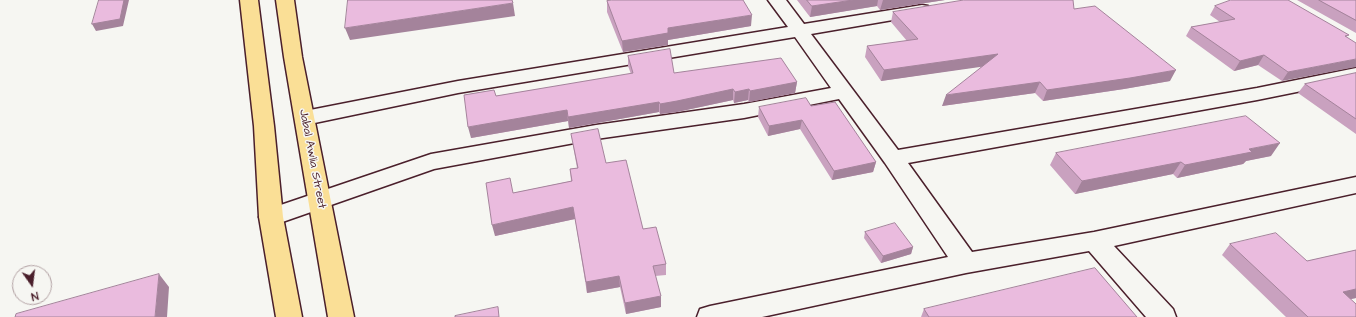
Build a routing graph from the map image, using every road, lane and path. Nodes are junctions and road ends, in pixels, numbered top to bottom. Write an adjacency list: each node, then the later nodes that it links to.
1 (248, 0): 12 (main road)
2 (285, 0): 8 (main road, Jabal Awlia Street)
3 (777, 0): 5 (street)
4 (941, 7): 5 (street)
5 (800, 32): 7 (street); 8 (street)
6 (1356, 74): 9 (street)
7 (844, 92): 9 (street); 11 (street)
8 (305, 118): 11 (main road, Jabal Awlia Street)
9 (893, 158): 14 (street)
10 (1356, 185): 13 (street)
11 (321, 201): 12 (street); 16 (main road, Jabal Awlia Street)
12 (270, 217): 15 (main road)
13 (1094, 241): 14 (street); 18 (street)
14 (966, 263): 17 (street)
15 (289, 317)
16 (341, 317)
17 (710, 317)
18 (1163, 317)

